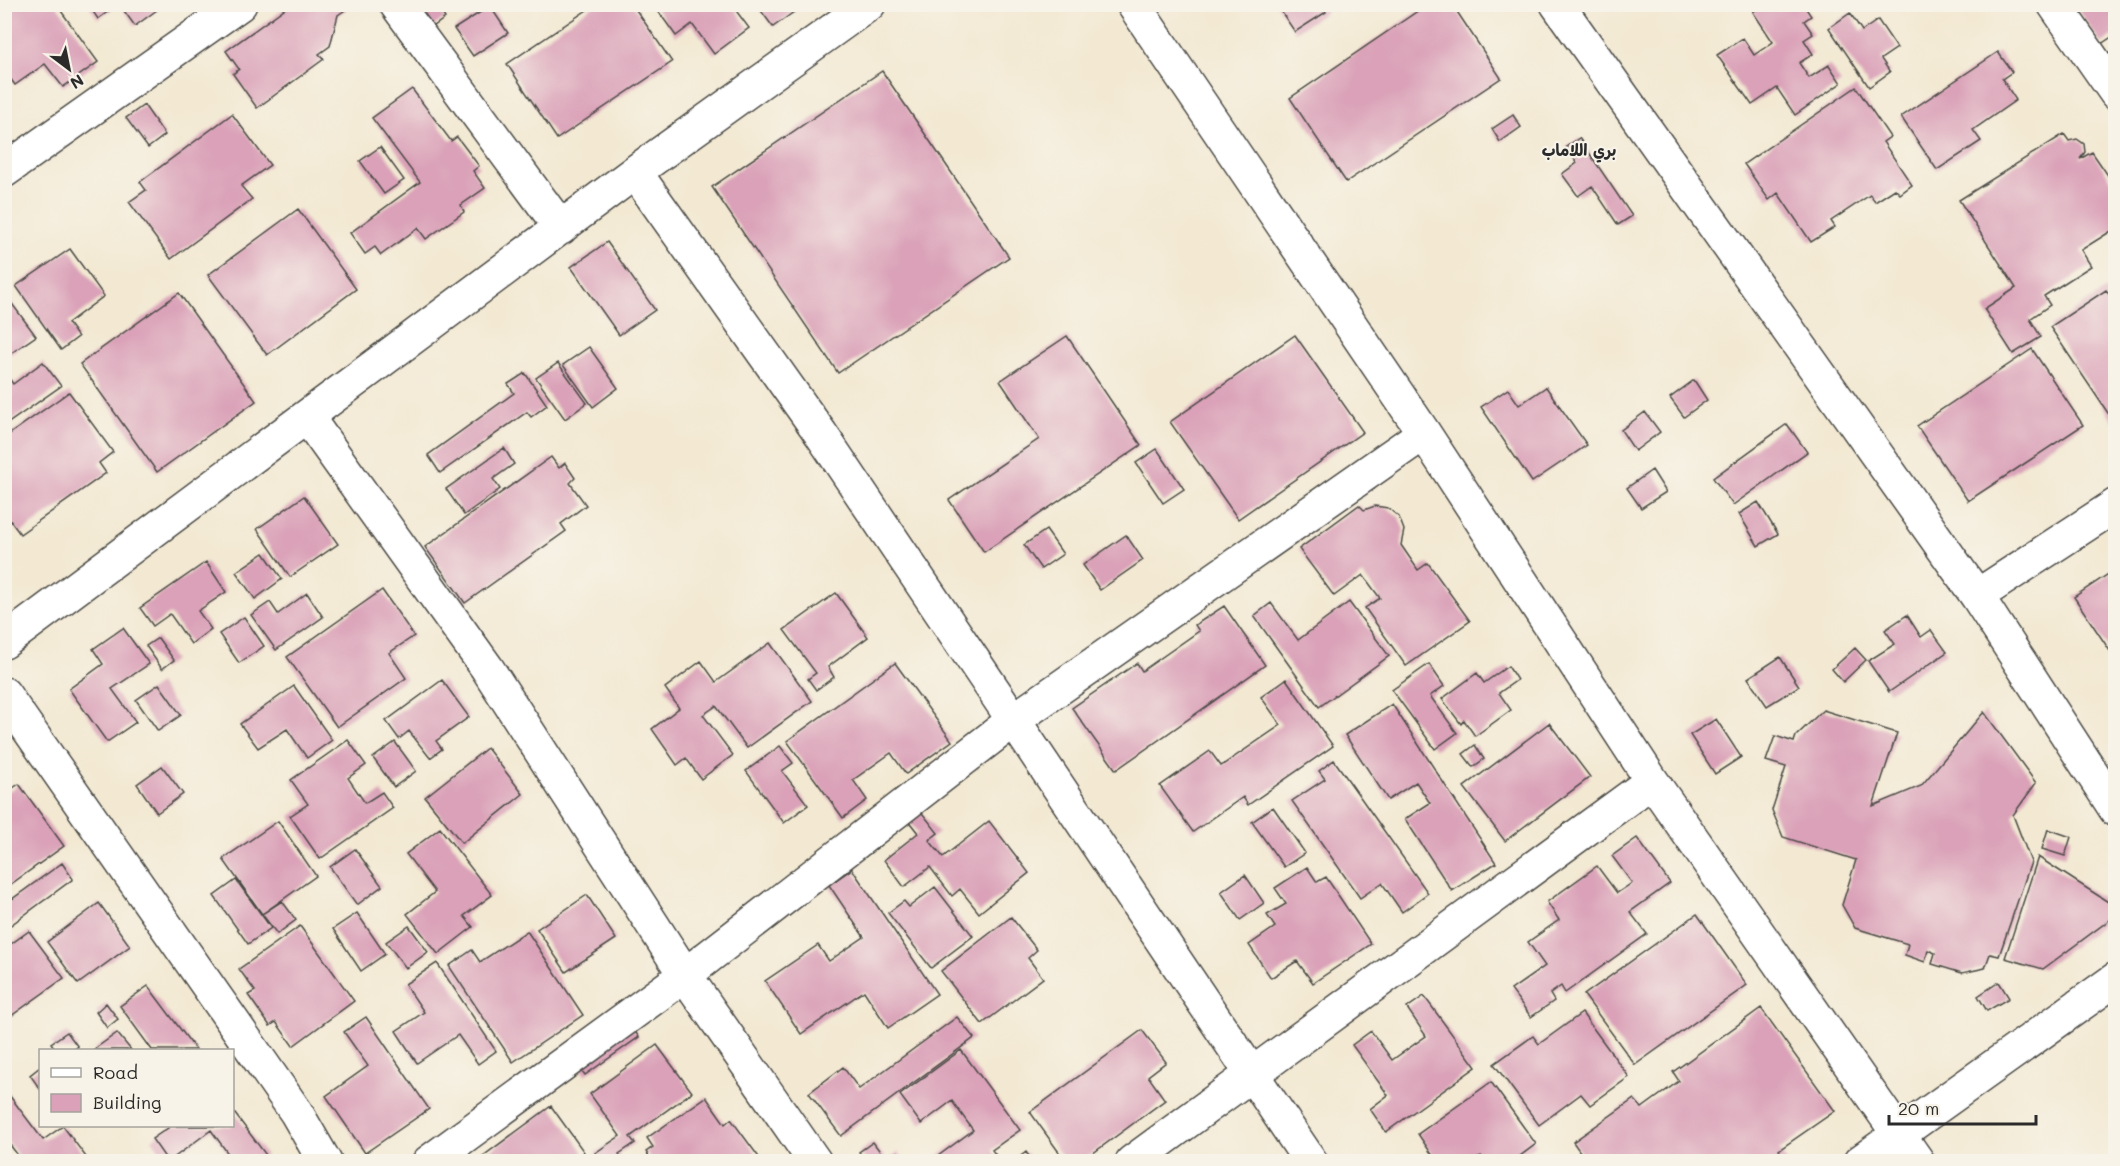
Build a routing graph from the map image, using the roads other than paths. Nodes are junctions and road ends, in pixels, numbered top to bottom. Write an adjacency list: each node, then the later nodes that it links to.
1 (240, 4): 8 (street)
2 (396, 4): 10 (street)
3 (869, 4): 9 (street)
4 (1133, 4): 12 (street)
5 (2054, 4): 7 (street)
6 (1564, 7): 14 (street)
7 (2113, 85)
8 (4, 171)
9 (635, 172): 10 (street); 17 (street)
10 (561, 228): 11 (street)
11 (307, 417): 15 (street); 20 (street)
12 (1424, 433): 17 (street); 18 (street)
13 (2115, 505): 14 (street)
14 (1977, 596): 19 (street)
15 (4, 642)
16 (4, 694): 24 (street)
17 (1014, 720): 20 (street); 22 (street)
18 (1652, 781): 22 (street); 23 (street)
19 (2115, 810)
20 (685, 975): 25 (street); 26 (street)
21 (2115, 978): 23 (street)
22 (1252, 1076): 27 (street); 28 (street)
23 (1897, 1135): 29 (street); 30 (street)
24 (325, 1161)
25 (429, 1161)
26 (815, 1161)
27 (1132, 1161)
28 (1311, 1161)
29 (1860, 1161)
30 (1918, 1161)

